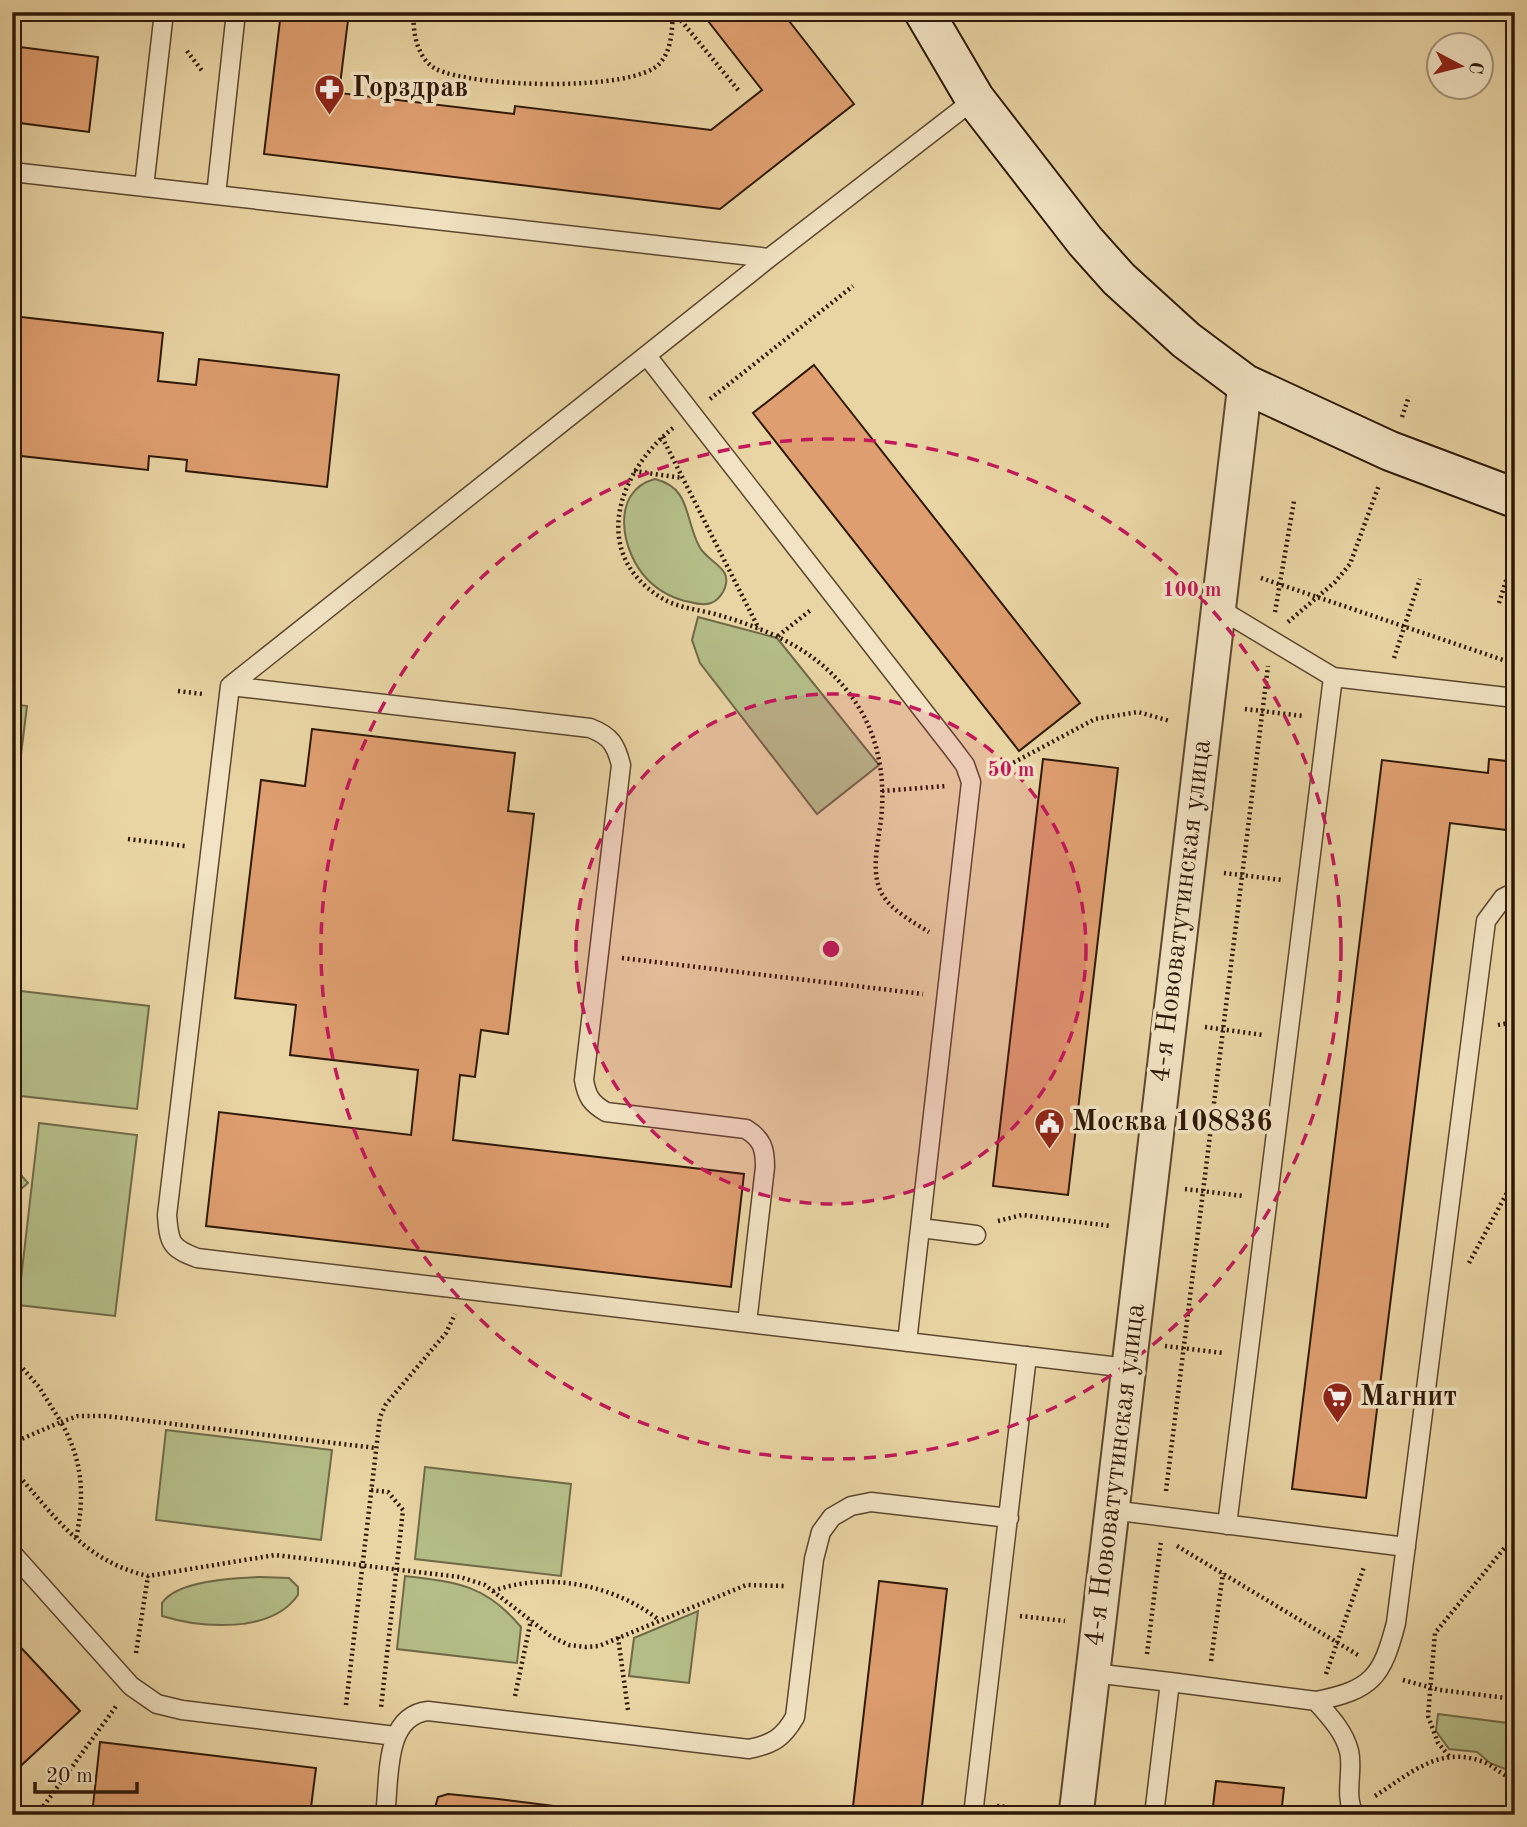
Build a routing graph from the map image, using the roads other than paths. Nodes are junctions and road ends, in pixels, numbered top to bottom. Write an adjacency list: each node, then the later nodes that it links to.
1 (164, 12): 6 (lane)
2 (236, 12): 7 (lane)
3 (923, 12): 4 (street)
4 (975, 99): 8 (lane); 10 (street)
5 (12, 172): 6 (lane)
6 (144, 187): 7 (lane)
7 (216, 195): 8 (lane)
8 (769, 258): 9 (lane)
9 (647, 356): 14 (lane); 17 (lane)
10 (1245, 384): 11 (street); 12 (street, 4-я Нововатутинская улица)
11 (1515, 498)
12 (1218, 608): 13 (lane); 22 (street, 4-я Нововатутинская улица)
13 (1333, 677): 15 (lane); 25 (lane)
14 (230, 686): 19 (lane); 19 (lane)
15 (1515, 698)
16 (1515, 892): 26 (lane)
17 (921, 1228): 18 (lane); 20 (lane)
18 (976, 1235)
19 (747, 1323): 20 (lane)
20 (907, 1342): 21 (lane)
21 (1027, 1356): 22 (lane); 24 (lane)
22 (1128, 1368): 23 (street, 4-я Нововатутинская улица)
23 (1111, 1510): 25 (lane); 28 (street, 4-я Нововатутинская улица)
24 (1009, 1518): 31 (lane); 32 (lane)
25 (1227, 1525): 26 (lane)
26 (1406, 1547): 30 (lane)
27 (12, 1553): 31 (lane)
28 (1093, 1673): 29 (lane); 35 (street, 4-я Нововатутинская улица)
29 (1170, 1682): 30 (lane); 36 (lane)
30 (1316, 1701): 33 (lane)
31 (387, 1735): 34 (lane)
32 (974, 1809)
33 (1354, 1813)
34 (385, 1815)
35 (1076, 1815)
36 (1154, 1815)

